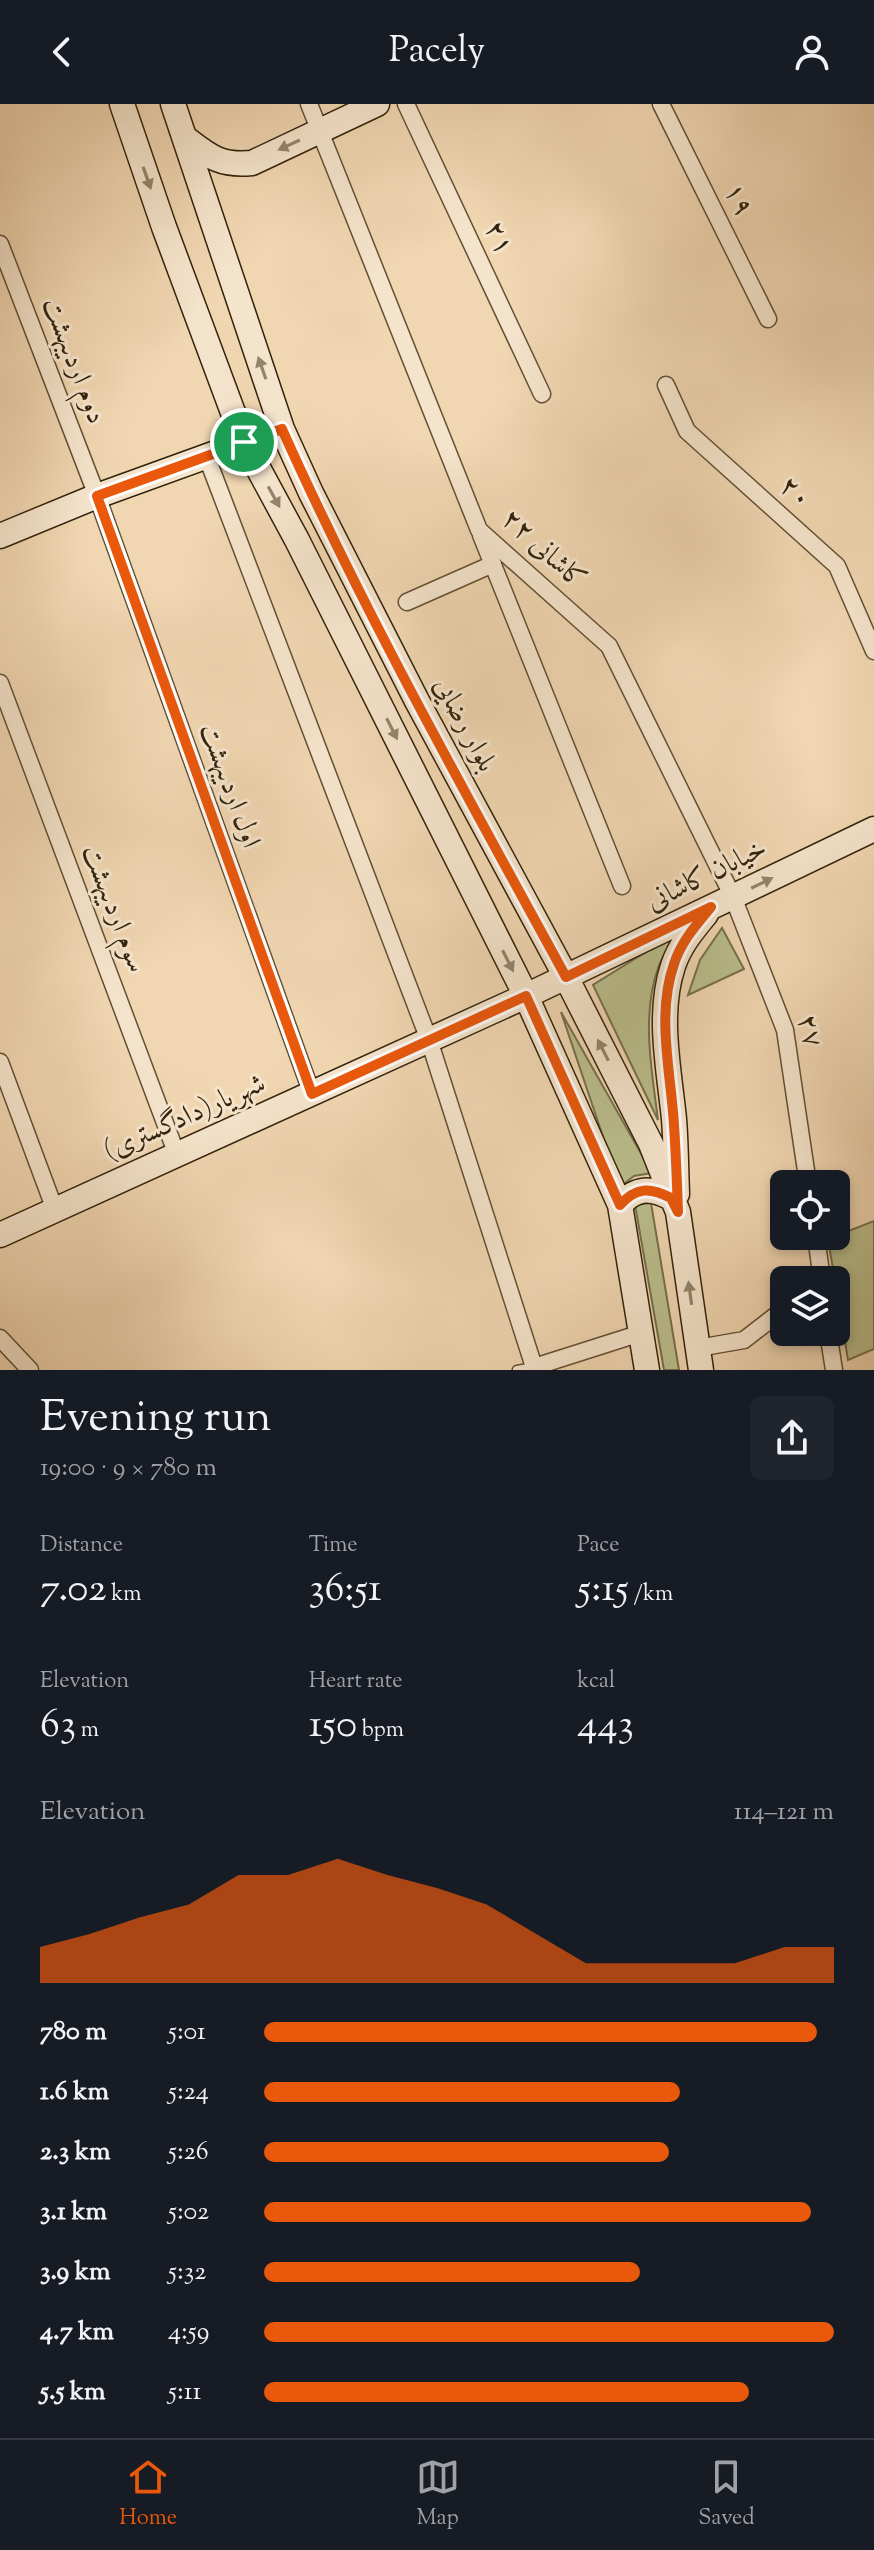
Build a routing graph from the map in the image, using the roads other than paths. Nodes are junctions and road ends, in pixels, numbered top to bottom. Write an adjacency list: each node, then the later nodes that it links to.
1 (122, 104): 14 (main road, one-way to 14)
2 (173, 104): 8 (main road, بلوار رضایی)
3 (309, 104): 7 (street, کاشانی ۲۲)
4 (377, 104): 7 (main road)
5 (406, 104): 12 (street, ۲۱)
6 (661, 104): 10 (street, ۱۹)
7 (320, 131): 8 (main road, one-way to 8); 17 (street, کاشانی ۲۲)
8 (184, 137): 13 (main road, بلوار رضایی, one-way to 8)
9 (0, 244): 16 (street, دوم اردیبهشت)
10 (768, 319)
11 (666, 385): 21 (street, ۲۰)
12 (542, 394)
13 (282, 429): 14 (main road); 27 (main road, بلوار رضایی)
14 (244, 442): 15 (main road); 28 (main road, one-way to 28)
15 (206, 455): 16 (main road); 29 (street)
16 (97, 496): 18 (main road); 31 (street, اول اردیبهشت)
17 (479, 530): 19 (street); 25 (street, کاشانی ۲۲)
18 (0, 536)
19 (493, 564): 20 (street); 24 (street)
20 (407, 602)
21 (874, 651)
22 (0, 683): 32 (street, سوم اردیبهشت)
23 (874, 829): 25 (main road, خیابان کاشانی, one-way to 23)
24 (622, 886)
25 (733, 897): 26 (main road, خیابان کاشانی); 33 (street, ۲۷)
26 (711, 907): 27 (main road, خیابان کاشانی); 35 (main road)
27 (566, 977): 28 (main road, خیابان کاشانی); 35 (main road, بلوار رضایی, one-way to 27)
28 (526, 996): 29 (main road, شهریار(دادگستری)); 34 (main road)
29 (429, 1040): 31 (main road, شهریار(دادگستری)); 43 (street)
30 (0, 1062): 36 (street)
31 (312, 1094): 32 (main road, شهریار(دادگستری))
32 (177, 1155): 36 (main road, شهریار(دادگستری))
33 (806, 1170)
34 (620, 1205): 35 (main road); 39 (main road)
35 (674, 1205): 42 (main road, بلوار رضایی, one-way to 35)
36 (55, 1210): 37 (main road, شهریار(دادگستری))
37 (0, 1235)
38 (770, 1320): 42 (street)
39 (641, 1333): 43 (street); 46 (main road)
40 (0, 1338): 44 (street)
41 (830, 1346): 47 (street)
42 (700, 1359)
43 (534, 1367): 45 (lane)
44 (30, 1370)
45 (517, 1370)
46 (647, 1370)
47 (834, 1370)

